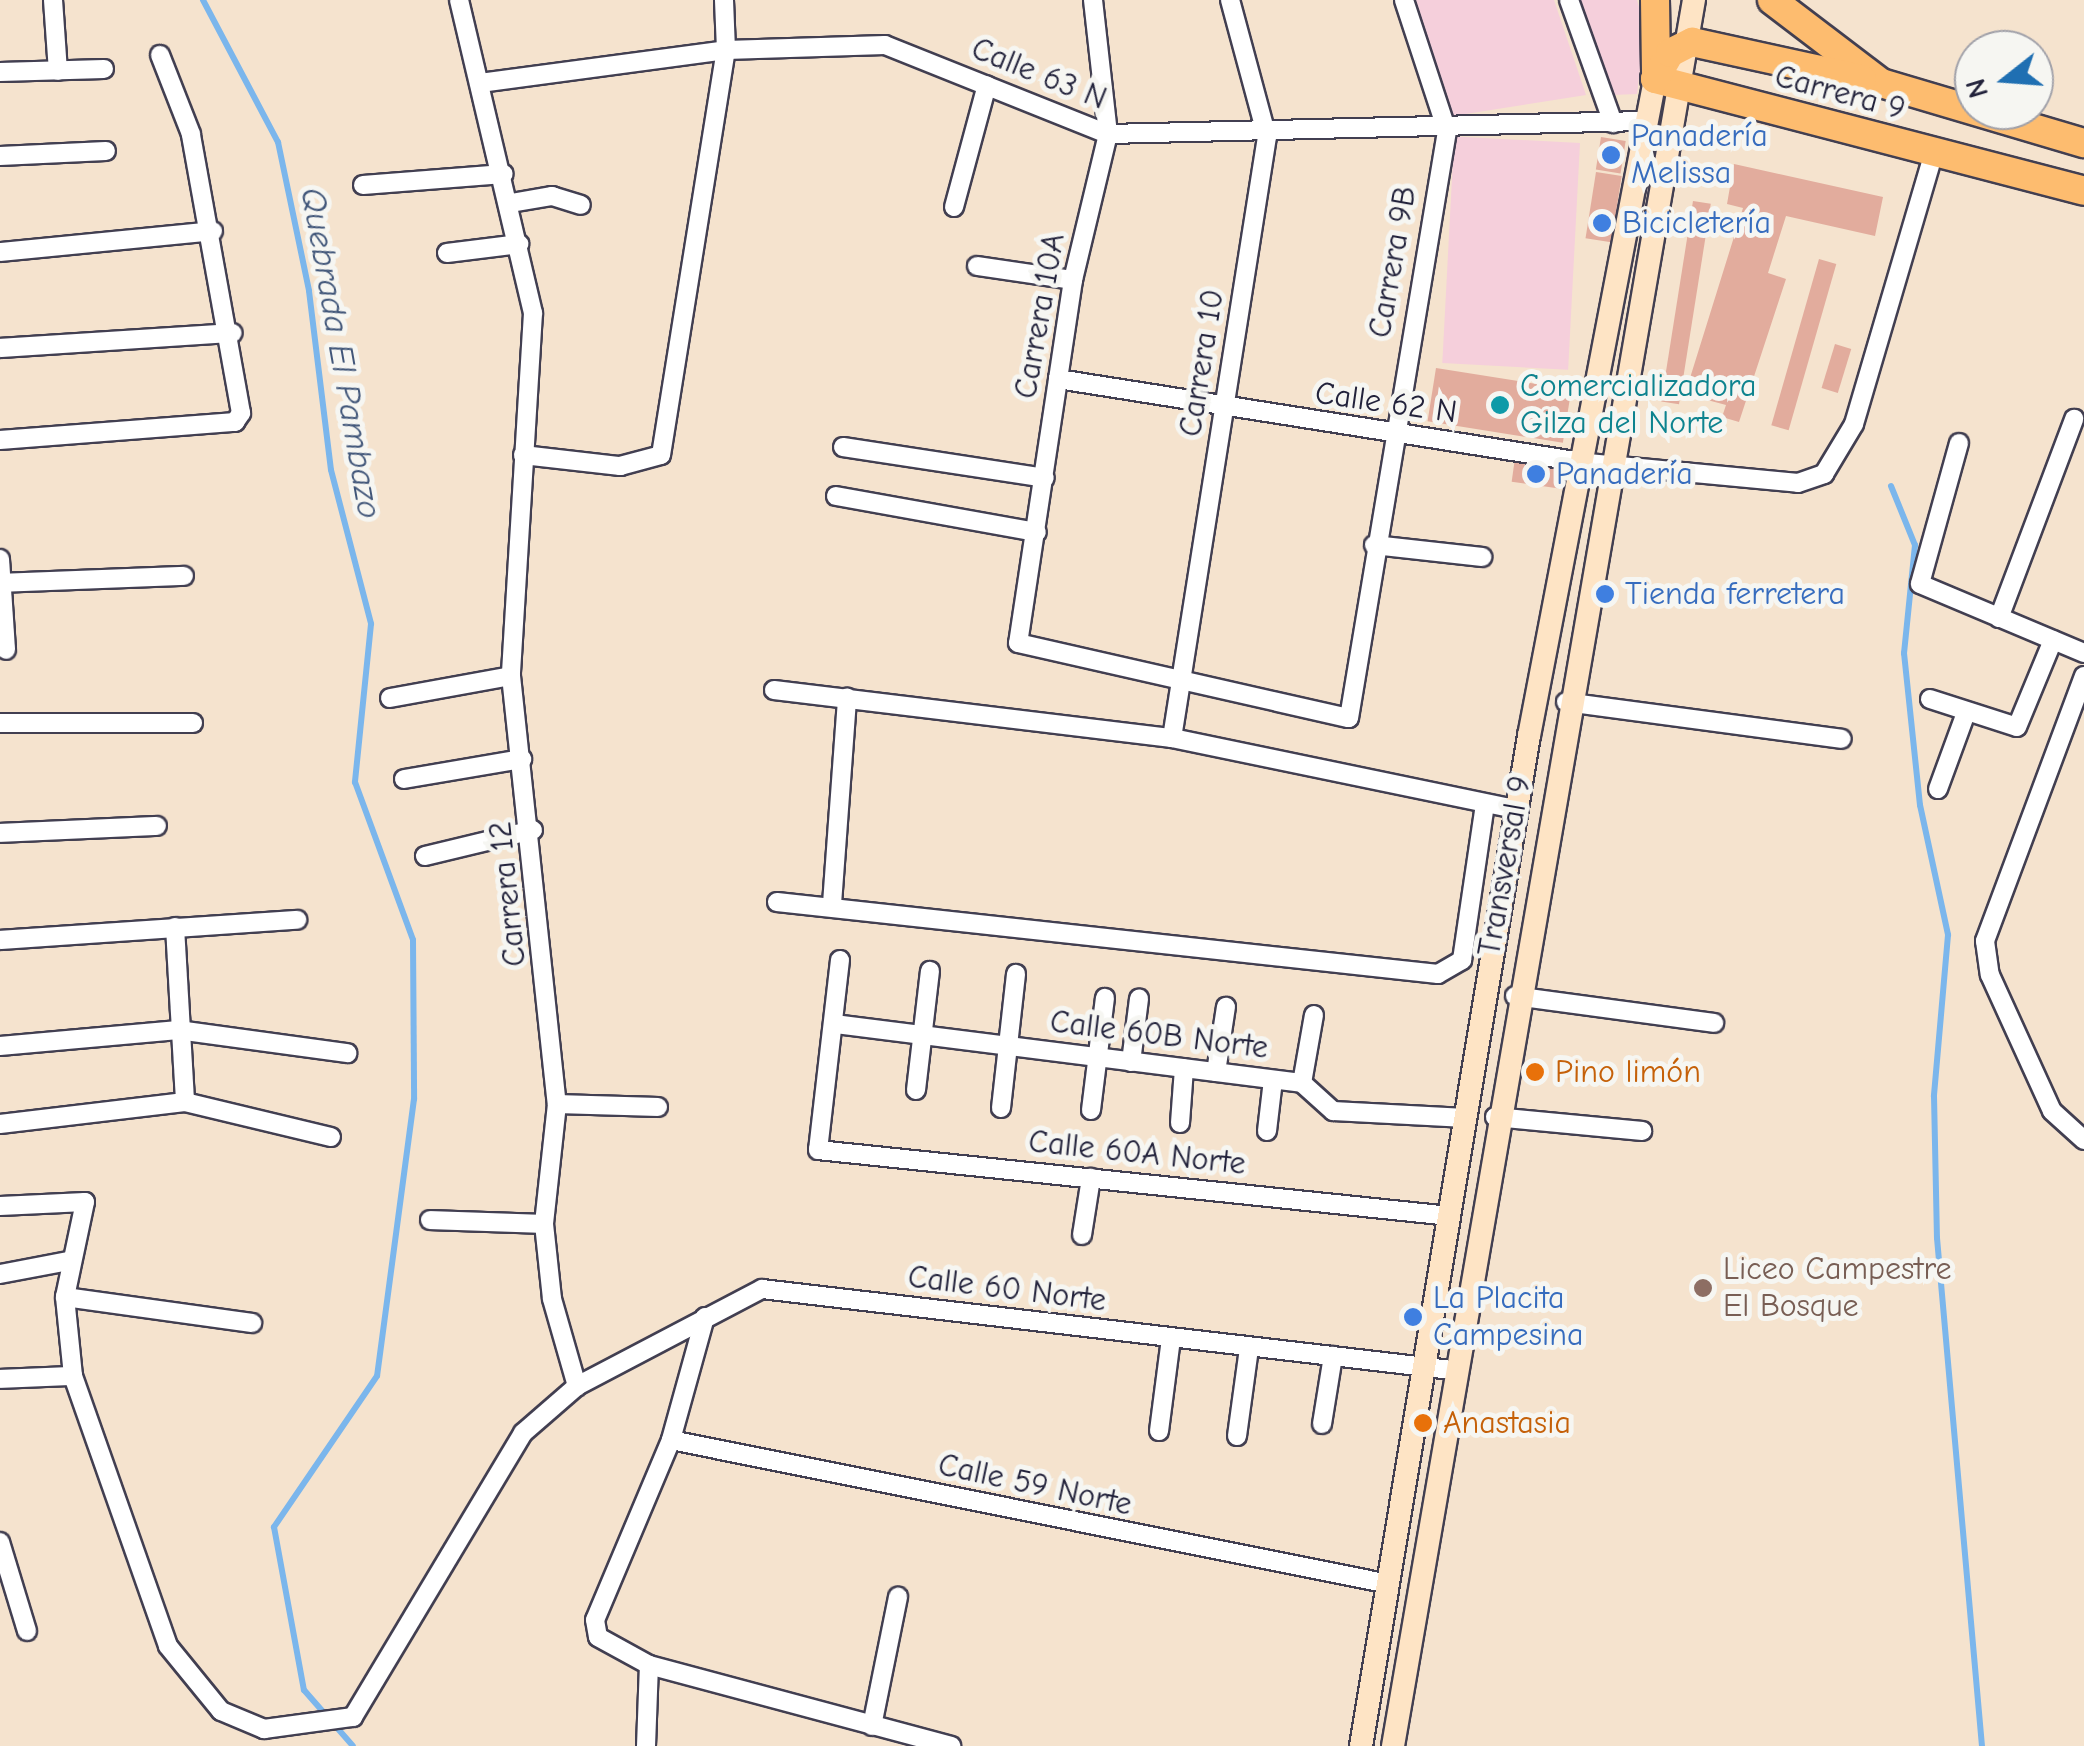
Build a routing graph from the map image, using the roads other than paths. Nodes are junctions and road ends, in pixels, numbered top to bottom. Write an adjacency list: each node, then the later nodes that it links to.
1 (53, 0): 15 (street)
2 (459, 0): 18 (street, Carrera 12)
3 (724, 0): 12 (street)
4 (1093, 0): 25 (street, Carrera 10A)
5 (1230, 0): 26 (street, Carrera 10)
6 (1404, 0): 24 (street, Carrera 9B)
7 (1570, 0): 23 (street)
8 (1655, 0): 17 (main road)
9 (1694, 0): 11 (main road, Transversal 9)
10 (1772, 0): 19 (main road, Carrera 9)
11 (1692, 42): 17 (main road); 19 (main road); 21 (main road, Transversal 9)
12 (726, 50): 18 (street, Calle 63 N); 20 (street, Calle 63 N); 52 (street)
13 (160, 55): 37 (street)
14 (104, 69): 15 (street)
15 (58, 71): 16 (street)
16 (0, 72)
17 (1655, 78): 21 (main road, Carrera 9); 22 (main road, Transversal 9)
18 (480, 82): 31 (street, Carrera 12)
19 (1882, 83): 27 (main road, Carrera 9)
20 (987, 85): 25 (street, Calle 63 N); 36 (street)
21 (1684, 87): 29 (main road, Carrera 9); 54 (main road, Transversal 9)
22 (1644, 121): 23 (street, Calle 63 N); 53 (main road, Transversal 9)
23 (1613, 123): 24 (street, Calle 63 N)
24 (1447, 132): 26 (street, Calle 63 N); 48 (street, Carrera 9B)
25 (1108, 134): 26 (street, Calle 63 N); 42 (street, Carrera 10A)
26 (1267, 136): 46 (street, Carrera 10)
27 (2084, 143)
28 (106, 150): 30 (street)
29 (1933, 155): 33 (main road, Carrera 9); 54 (street, Calle 62 N)
30 (0, 156)
31 (504, 174): 32 (street); 34 (street, Carrera 12)
32 (363, 185)
33 (2084, 191)
34 (512, 204): 35 (street); 38 (street, Carrera 12)
35 (581, 205)
36 (954, 207)
37 (212, 231): 39 (street); 43 (street)
38 (519, 244): 40 (street); 52 (street, Carrera 12)
39 (0, 252)
40 (447, 253)
41 (978, 266): 42 (street)
42 (1073, 280): 45 (street, Carrera 10A)
43 (233, 333): 44 (street); 49 (street)
44 (0, 348)
45 (1058, 379): 46 (street, Calle 62 N); 55 (street, Carrera 10A)
46 (1225, 410): 48 (street, Calle 62 N); 69 (street, Carrera 10)
47 (2074, 419): 63 (street)
48 (1392, 434): 53 (street, Calle 62 N); 58 (street, Carrera 9B)
49 (0, 440)
50 (1959, 443): 63 (street)
51 (843, 447): 55 (street)
52 (524, 454): 67 (street, Carrera 12)
53 (1580, 462): 54 (street, Calle 62 N); 84 (main road, Transversal 9)
54 (1609, 466): 74 (main road, Transversal 9)
55 (1046, 478): 57 (street, Carrera 10A)
56 (836, 496): 57 (street)
57 (1036, 532): 69 (street, Carrera 10A)
58 (1374, 545): 59 (street); 69 (street, Carrera 9B)
59 (1482, 557)
60 (0, 559): 62 (street)
61 (184, 576): 62 (street)
62 (1, 583): 65 (street)
63 (1999, 618): 64 (street)
64 (2053, 640): 66 (street); 75 (street)
65 (6, 650)
66 (2084, 653)
67 (511, 676): 71 (street); 80 (street, Carrera 12)
68 (2084, 676): 128 (street)
69 (1182, 678): 78 (street, Carrera 10)
70 (774, 690): 72 (street)
71 (390, 698)
72 (847, 698): 78 (street); 90 (street)
73 (1930, 699): 75 (street)
74 (1566, 702): 79 (street); 97 (main road, Transversal 9)
75 (1966, 713): 82 (street)
76 (0, 723): 77 (street)
77 (193, 723)
78 (1172, 738): 83 (street)
79 (1842, 738)
80 (522, 759): 81 (street); 86 (street, Carrera 12)
81 (404, 778)
82 (1938, 789)
83 (1485, 805): 84 (street); 90 (street)
84 (1516, 809): 122 (main road, Transversal 9)
85 (157, 826): 87 (street)
86 (533, 830): 88 (street); 117 (street, Carrera 12)
87 (0, 833)
88 (426, 856)
89 (777, 902): 90 (street)
90 (832, 904)
91 (297, 920): 92 (street)
92 (174, 927): 93 (street); 104 (street)
93 (0, 940)
94 (840, 960): 103 (street)
95 (930, 970): 105 (street)
96 (1016, 974): 107 (street)
97 (1515, 996): 102 (street); 121 (main road, Transversal 9)
98 (1104, 998): 109 (street)
99 (1138, 999): 110 (street)
100 (1226, 1007): 112 (street)
101 (1314, 1015): 114 (street)
102 (1714, 1023)
103 (835, 1024): 105 (street, Calle 60B Norte); 129 (street, Calle 60A Norte)
104 (178, 1030): 106 (street); 108 (street); 116 (street)
105 (923, 1035): 107 (street, Calle 60B Norte); 115 (street)
106 (0, 1046)
107 (1008, 1046): 109 (street, Calle 60B Norte); 119 (street)
108 (347, 1053)
109 (1094, 1057): 110 (street, Calle 60B Norte); 120 (street)
110 (1131, 1062): 111 (street, Calle 60B Norte)
111 (1184, 1068): 112 (street, Calle 60B Norte); 123 (street)
112 (1216, 1072): 113 (street, Calle 60B Norte)
113 (1273, 1080): 114 (street, Calle 60B Norte); 125 (street)
114 (1302, 1083): 122 (street, Calle 60B Norte)
115 (916, 1090)
116 (185, 1102): 124 (street); 127 (street)
117 (557, 1104): 118 (street); 133 (street, Carrera 12)
118 (658, 1107)
119 (1001, 1108)
120 (1091, 1110)
121 (1495, 1117): 126 (street); 144 (main road, Transversal 9)
122 (1466, 1118): 131 (main road, Transversal 9)
123 (1180, 1122)
124 (0, 1124)
125 (1268, 1131)
126 (1642, 1132)
127 (331, 1136)
128 (2077, 1136)
129 (1091, 1178): 131 (street, Calle 60A Norte); 134 (street)
130 (0, 1206): 135 (street)
131 (1450, 1216): 143 (main road, Transversal 9)
132 (430, 1220): 133 (street)
133 (544, 1224): 147 (street, Carrera 12)
134 (1082, 1236)
135 (68, 1261): 136 (street); 137 (street)
136 (0, 1274)
137 (64, 1297): 139 (street); 146 (street)
138 (706, 1318): 140 (street, Calle 60 Norte); 147 (street, Calle 60 Norte); 151 (street)
139 (252, 1323)
140 (1171, 1339): 141 (street, Calle 60 Norte); 149 (street)
141 (1249, 1348): 142 (street, Calle 60 Norte); 150 (street)
142 (1333, 1356): 143 (street, Calle 60 Norte); 148 (street)
143 (1425, 1366): 144 (street, Calle 60 Norte); 153 (main road, Transversal 9)
144 (1452, 1370): 161 (main road, Transversal 9)
145 (1, 1375): 146 (street)
146 (73, 1376): 147 (street)
147 (577, 1386)
148 (1322, 1424)
149 (1159, 1431)
150 (1237, 1436)
151 (671, 1440): 153 (street, Calle 59 Norte); 156 (street)
152 (0, 1542): 155 (street)
153 (1388, 1584): 160 (main road, Transversal 9)
154 (898, 1597): 157 (street)
155 (27, 1631)
156 (649, 1665): 157 (street); 158 (street)
157 (882, 1734): 159 (street)
158 (646, 1746)
159 (951, 1746)
160 (1362, 1746)
161 (1392, 1746)

